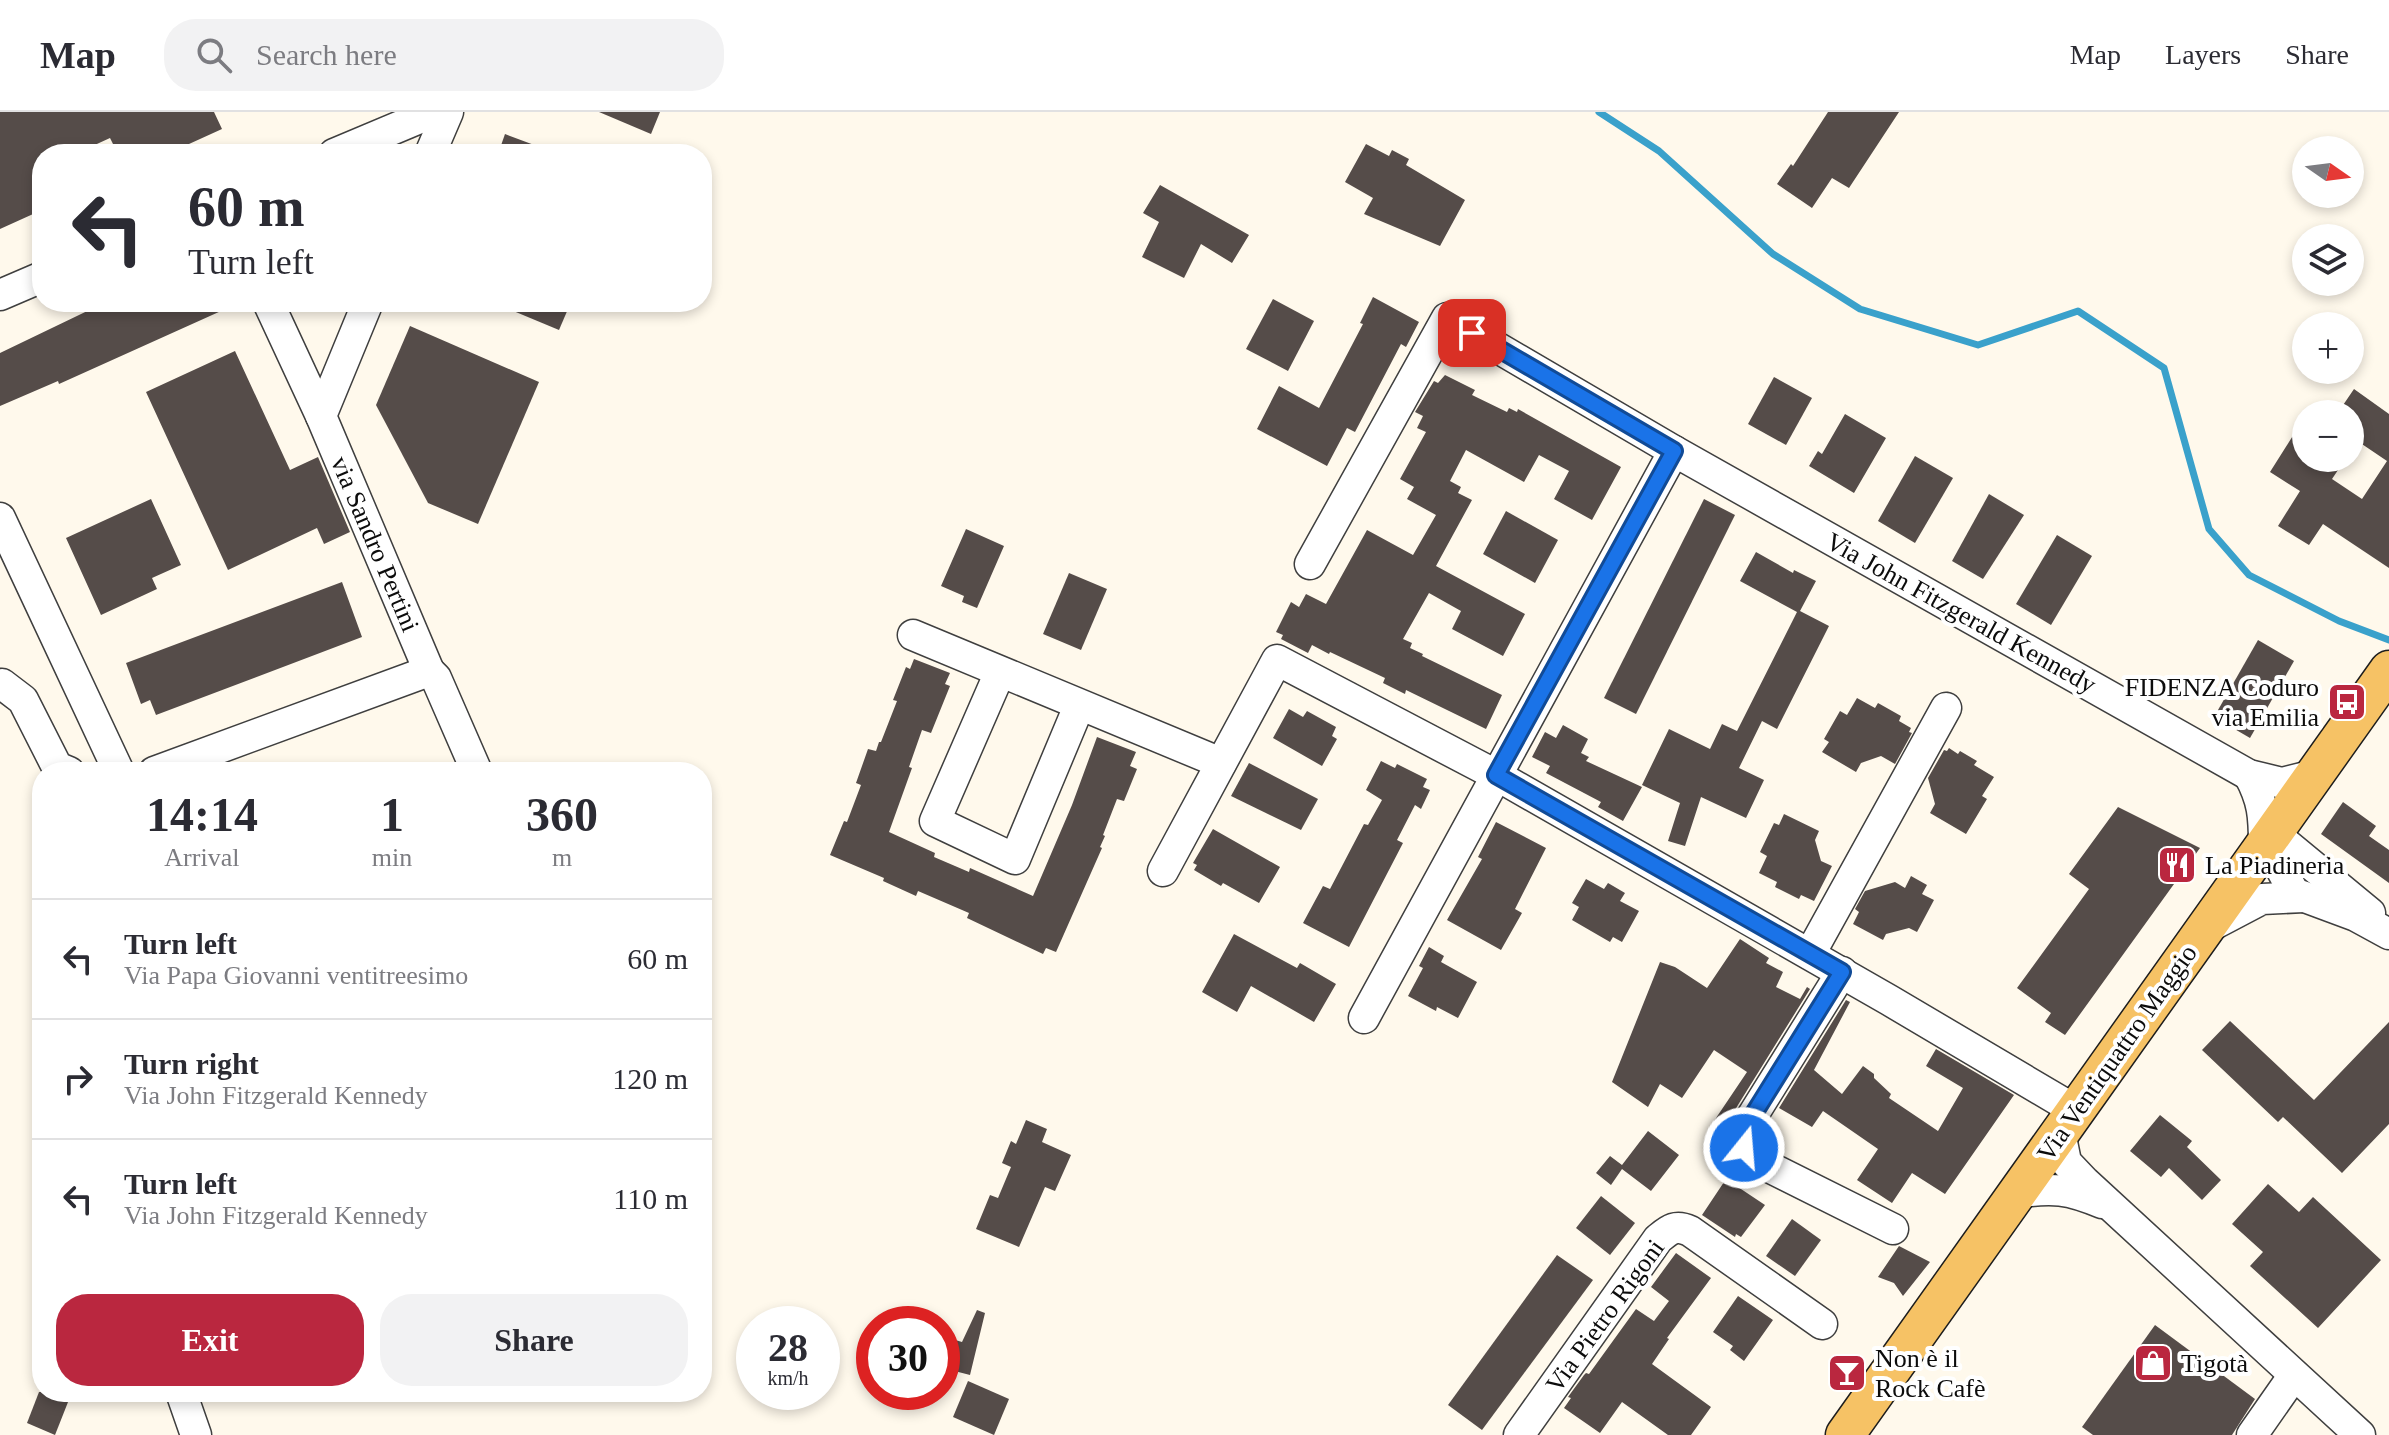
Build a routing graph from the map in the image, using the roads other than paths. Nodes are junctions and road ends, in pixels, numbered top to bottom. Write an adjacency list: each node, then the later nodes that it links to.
1 (434, 112): 3 (street)
2 (448, 112): 4 (street)
3 (358, 144)
4 (434, 144)
5 (32, 281): 6 (street)
6 (0, 295)
7 (273, 312): 9 (street, via Sandro Pertini)
8 (364, 312): 9 (street)
9 (321, 416): 15 (street, via Sandro Pertini)
10 (1674, 451): 12 (street, Via John Fitzgerald Kennedy); 26 (street); 27 (street, Via John Fitzgerald Kennedy)
11 (0, 518): 22 (street)
12 (1310, 564)
13 (913, 635): 16 (street)
14 (2389, 670): 28 (main road, Via Ventiquattro Maggio)
15 (429, 671): 23 (street); 24 (street, via Sandro Pertini)
16 (1000, 672): 18 (street); 18 (street)
17 (1, 681): 20 (street); 21 (street)
18 (1079, 706): 25 (street)
19 (1946, 708): 34 (street)
20 (37, 762)
21 (54, 762)
22 (114, 762)
23 (181, 762)
24 (473, 762)
25 (1221, 763): 26 (street); 30 (street)
26 (1496, 775): 34 (street); 36 (street)
27 (2249, 775): 28 (street, Via John Fitzgerald Kennedy); 29 (street)
28 (2314, 775): 29 (main road, Via Ventiquattro Maggio)
29 (2268, 840): 31 (street); 32 (main road, Via Ventiquattro Maggio); 33 (street)
30 (1163, 871)
31 (2304, 897): 32 (street); 33 (street)
32 (2205, 929): 37 (main road, Via Ventiquattro Maggio)
33 (2389, 933)
34 (1810, 954): 35 (street)
35 (1842, 972): 37 (street); 40 (street)
36 (1364, 1018)
37 (2068, 1121): 38 (main road, Via Ventiquattro Maggio); 39 (street)
38 (2017, 1193): 39 (street); 48 (main road, Via Ventiquattro Maggio)
39 (2111, 1207): 42 (street)
40 (1893, 1229)
41 (1822, 1324): 47 (street, Via Pietro Rigoni)
42 (2294, 1375): 49 (street); 50 (street)
43 (177, 1402): 45 (street)
44 (182, 1402): 46 (street)
45 (173, 1435)
46 (196, 1435)
47 (1519, 1435)
48 (1845, 1435)
49 (2252, 1435)
50 (2360, 1435)

